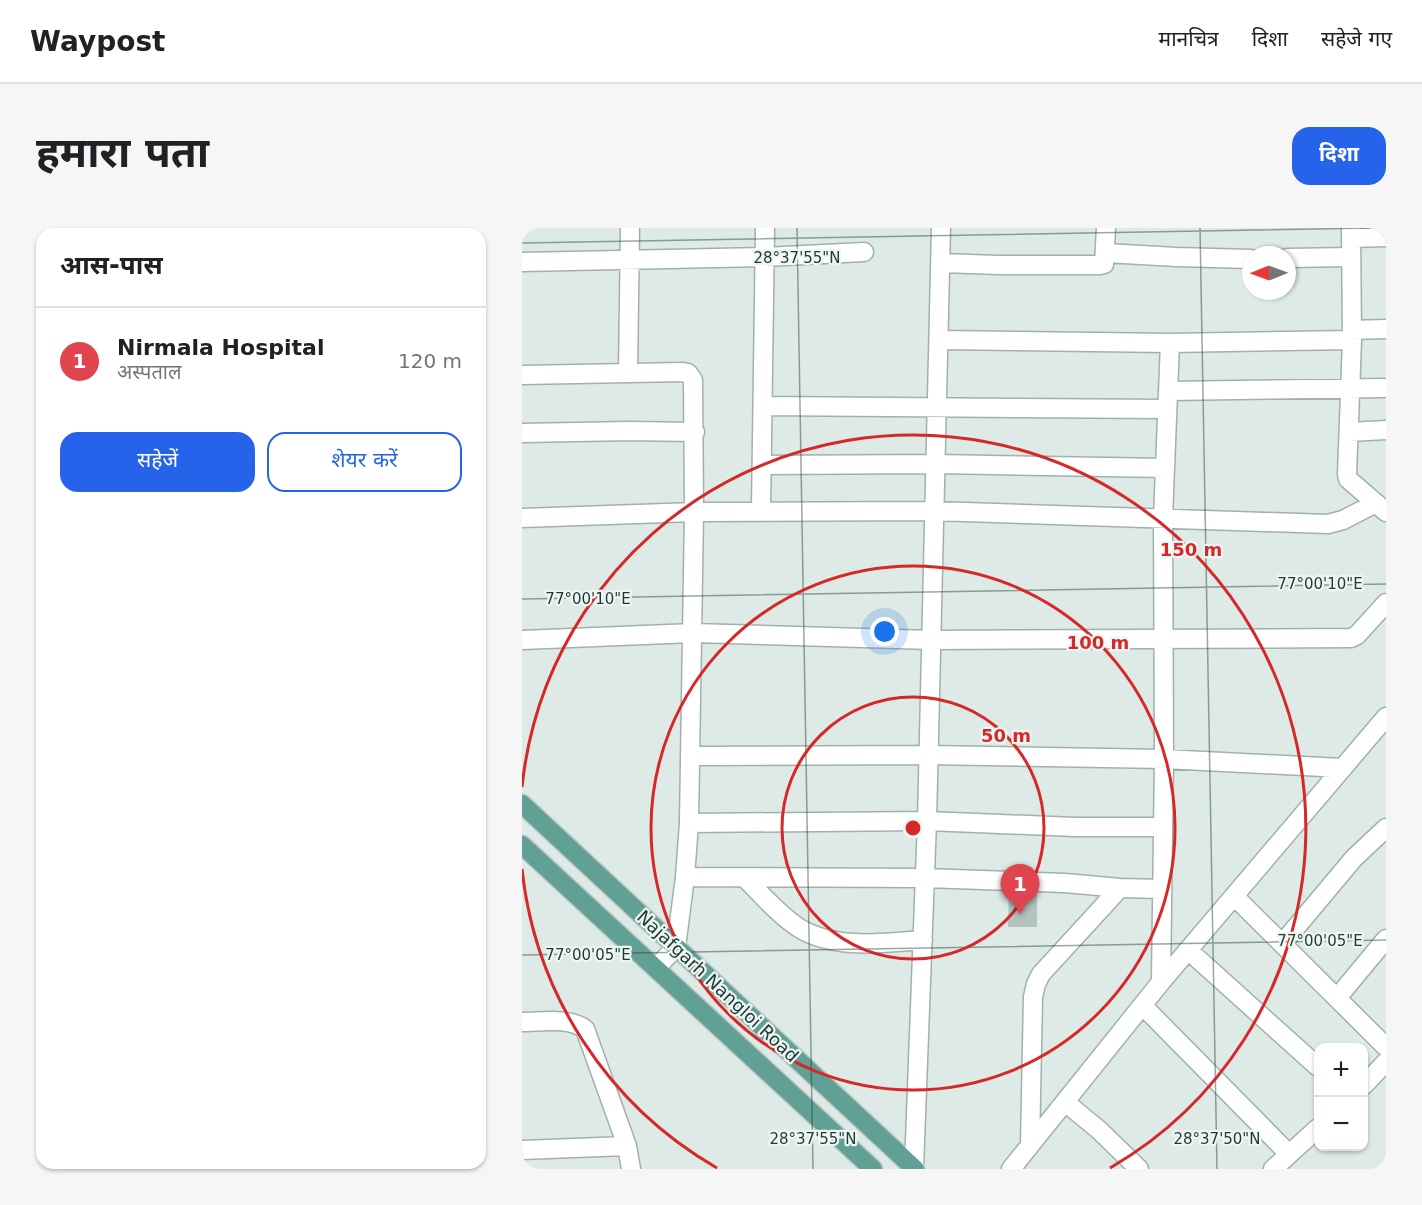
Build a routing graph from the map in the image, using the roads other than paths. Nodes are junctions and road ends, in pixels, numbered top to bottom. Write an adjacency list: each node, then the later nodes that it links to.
1 (630, 228): 13 (street)
2 (765, 228): 9 (street)
3 (941, 228): 15 (street)
4 (1106, 228): 8 (street)
5 (1351, 233): 6 (street); 10 (street)
6 (1386, 237)
7 (864, 252): 9 (street)
8 (1106, 253): 12 (street); 15 (street)
9 (765, 257): 13 (street); 25 (street)
10 (1351, 257): 11 (street); 17 (street)
11 (1296, 258)
12 (1242, 259)
13 (629, 260): 14 (street); 20 (street)
14 (522, 262)
15 (941, 263): 18 (street)
16 (1386, 329): 17 (street)
17 (1352, 335): 19 (street); 23 (street)
18 (940, 340): 19 (street); 26 (street)
19 (1170, 343): 24 (street)
20 (628, 373): 21 (street); 28 (street)
21 (522, 375)
22 (1386, 388): 23 (street)
23 (1350, 389): 24 (street); 29 (street)
24 (1168, 400): 26 (street); 33 (street)
25 (763, 406): 26 (street); 32 (street)
26 (938, 407): 31 (street)
27 (1386, 430): 29 (street)
28 (695, 432): 30 (street); 37 (street)
29 (1349, 432): 34 (street)
30 (522, 433)
31 (936, 464): 32 (street); 33 (street); 36 (street)
32 (762, 465): 35 (street)
33 (1165, 468): 39 (street)
34 (1381, 507): 39 (street)
35 (761, 511): 36 (street); 37 (street)
36 (935, 511): 39 (street); 43 (street)
37 (694, 512): 38 (street); 41 (street)
38 (522, 518)
39 (1163, 518): 44 (street)
40 (1386, 603): 44 (street)
41 (693, 633): 42 (street); 43 (street); 47 (street)
42 (522, 640)
43 (931, 640): 44 (street); 46 (street)
44 (1164, 640): 48 (street)
45 (1386, 718): 49 (street)
46 (928, 755): 47 (street); 48 (street); 51 (street)
47 (690, 756): 52 (street)
48 (1164, 759): 49 (street); 53 (street)
49 (1342, 768): 61 (street)
50 (522, 804): 65 (main road, Najafgarh Nangloi Road)
51 (927, 821): 52 (street); 53 (street); 58 (street)
52 (689, 823): 56 (street)
53 (1163, 827): 60 (street)
54 (1386, 828): 64 (street)
55 (522, 845): 67 (main road, Najafgarh Nangloi Road)
56 (685, 877): 57 (street); 65 (street)
57 (744, 877): 58 (street); 63 (street)
58 (925, 878): 59 (street); 63 (street)
59 (1120, 888): 60 (street); 76 (street)
60 (1162, 890): 68 (street)
61 (1234, 896): 64 (street); 66 (street)
62 (1386, 939): 69 (street)
63 (923, 940): 80 (street)
64 (1282, 944): 69 (street)
65 (676, 947): 67 (street); 80 (main road, Najafgarh Nangloi Road)
66 (1188, 950): 68 (street); 73 (street)
67 (656, 968): 82 (main road, Najafgarh Nangloi Road)
68 (1161, 982): 70 (street)
69 (1337, 998): 72 (street)
70 (1143, 1005): 74 (street); 79 (street)
71 (522, 1022): 77 (street)
72 (1386, 1047)
73 (1314, 1063)
74 (1065, 1102): 76 (street); 84 (street)
75 (1314, 1132): 79 (street)
76 (1030, 1145): 83 (street)
77 (627, 1146): 78 (street); 81 (street)
78 (522, 1150)
79 (1289, 1154): 85 (street)
80 (914, 1168)
81 (632, 1169)
82 (873, 1169)
83 (1011, 1169)
84 (1138, 1169)
85 (1273, 1169)

